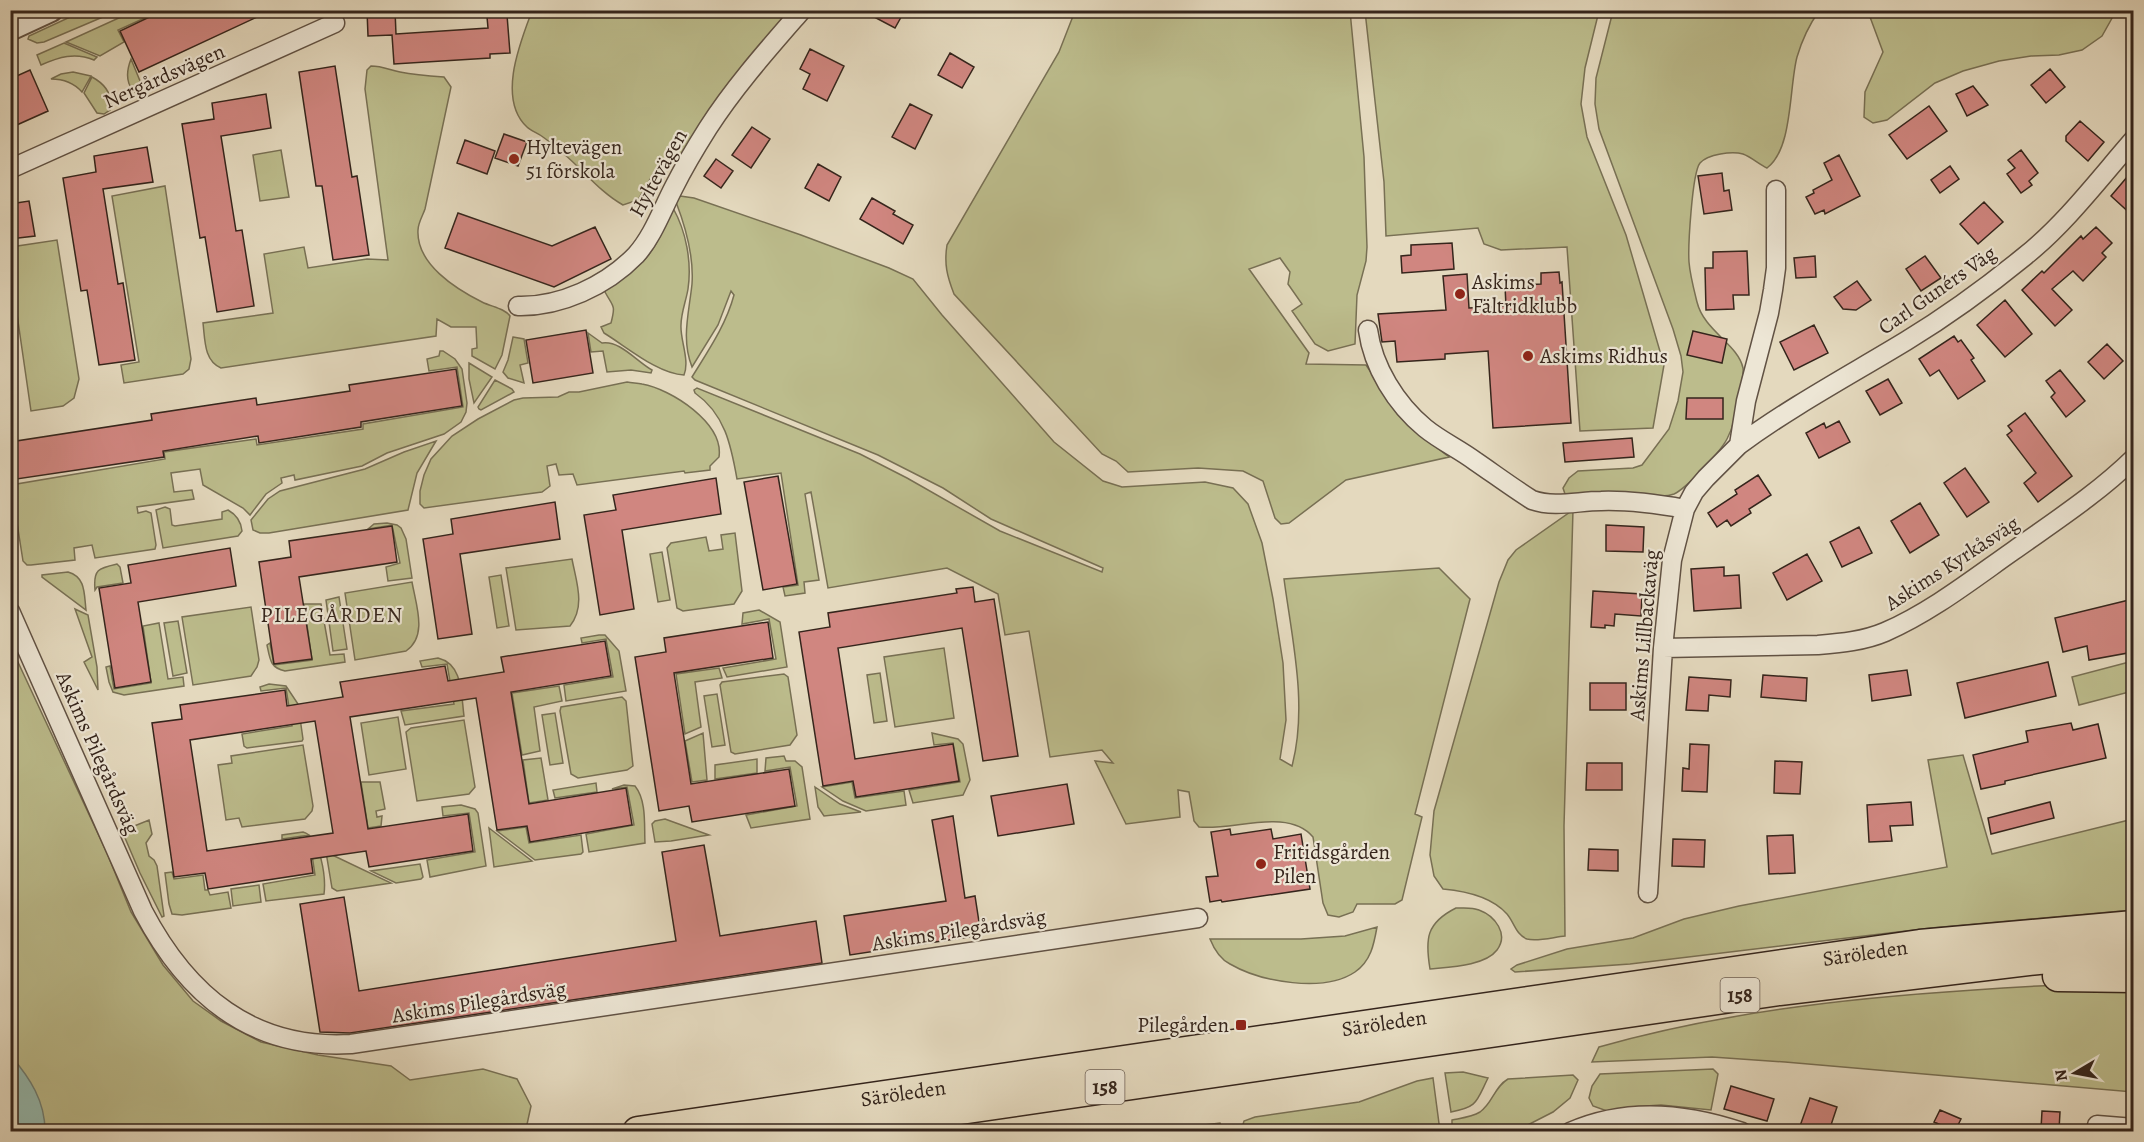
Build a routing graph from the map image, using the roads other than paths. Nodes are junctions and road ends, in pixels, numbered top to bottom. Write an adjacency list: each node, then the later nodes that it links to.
1 (51, 10): 4 (street)
2 (802, 10): 8 (street, Hyltevägen)
3 (335, 23): 6 (street, Nergårdsvägen)
4 (10, 28)
5 (2133, 139): 10 (street, Carl Gunérs Väg)
6 (10, 169)
7 (1776, 190): 10 (street)
8 (518, 306)
9 (1368, 330): 12 (street)
10 (1739, 445): 12 (street, Askims Lillbackaväg)
11 (2133, 458): 14 (street, Askims Kyrkåsväg)
12 (1685, 508): 14 (street, Askims Lillbackaväg)
13 (10, 611): 16 (street, Askims Pilegårdsväg)
14 (1663, 648): 15 (street, Askims Lillbackaväg)
15 (1648, 893)
16 (1198, 918)
17 (2133, 926): 23 (main road, Säröleden / 158)
18 (2133, 952): 19 (main road, Säröleden / 158)
19 (1984, 966): 20 (main road); 24 (main road, Säröleden / 158)
20 (2133, 977)
21 (2097, 1125): 22 (street)
22 (2133, 1128)
23 (638, 1131)
24 (801, 1131)
25 (1570, 1131): 26 (street)
26 (1742, 1131)

